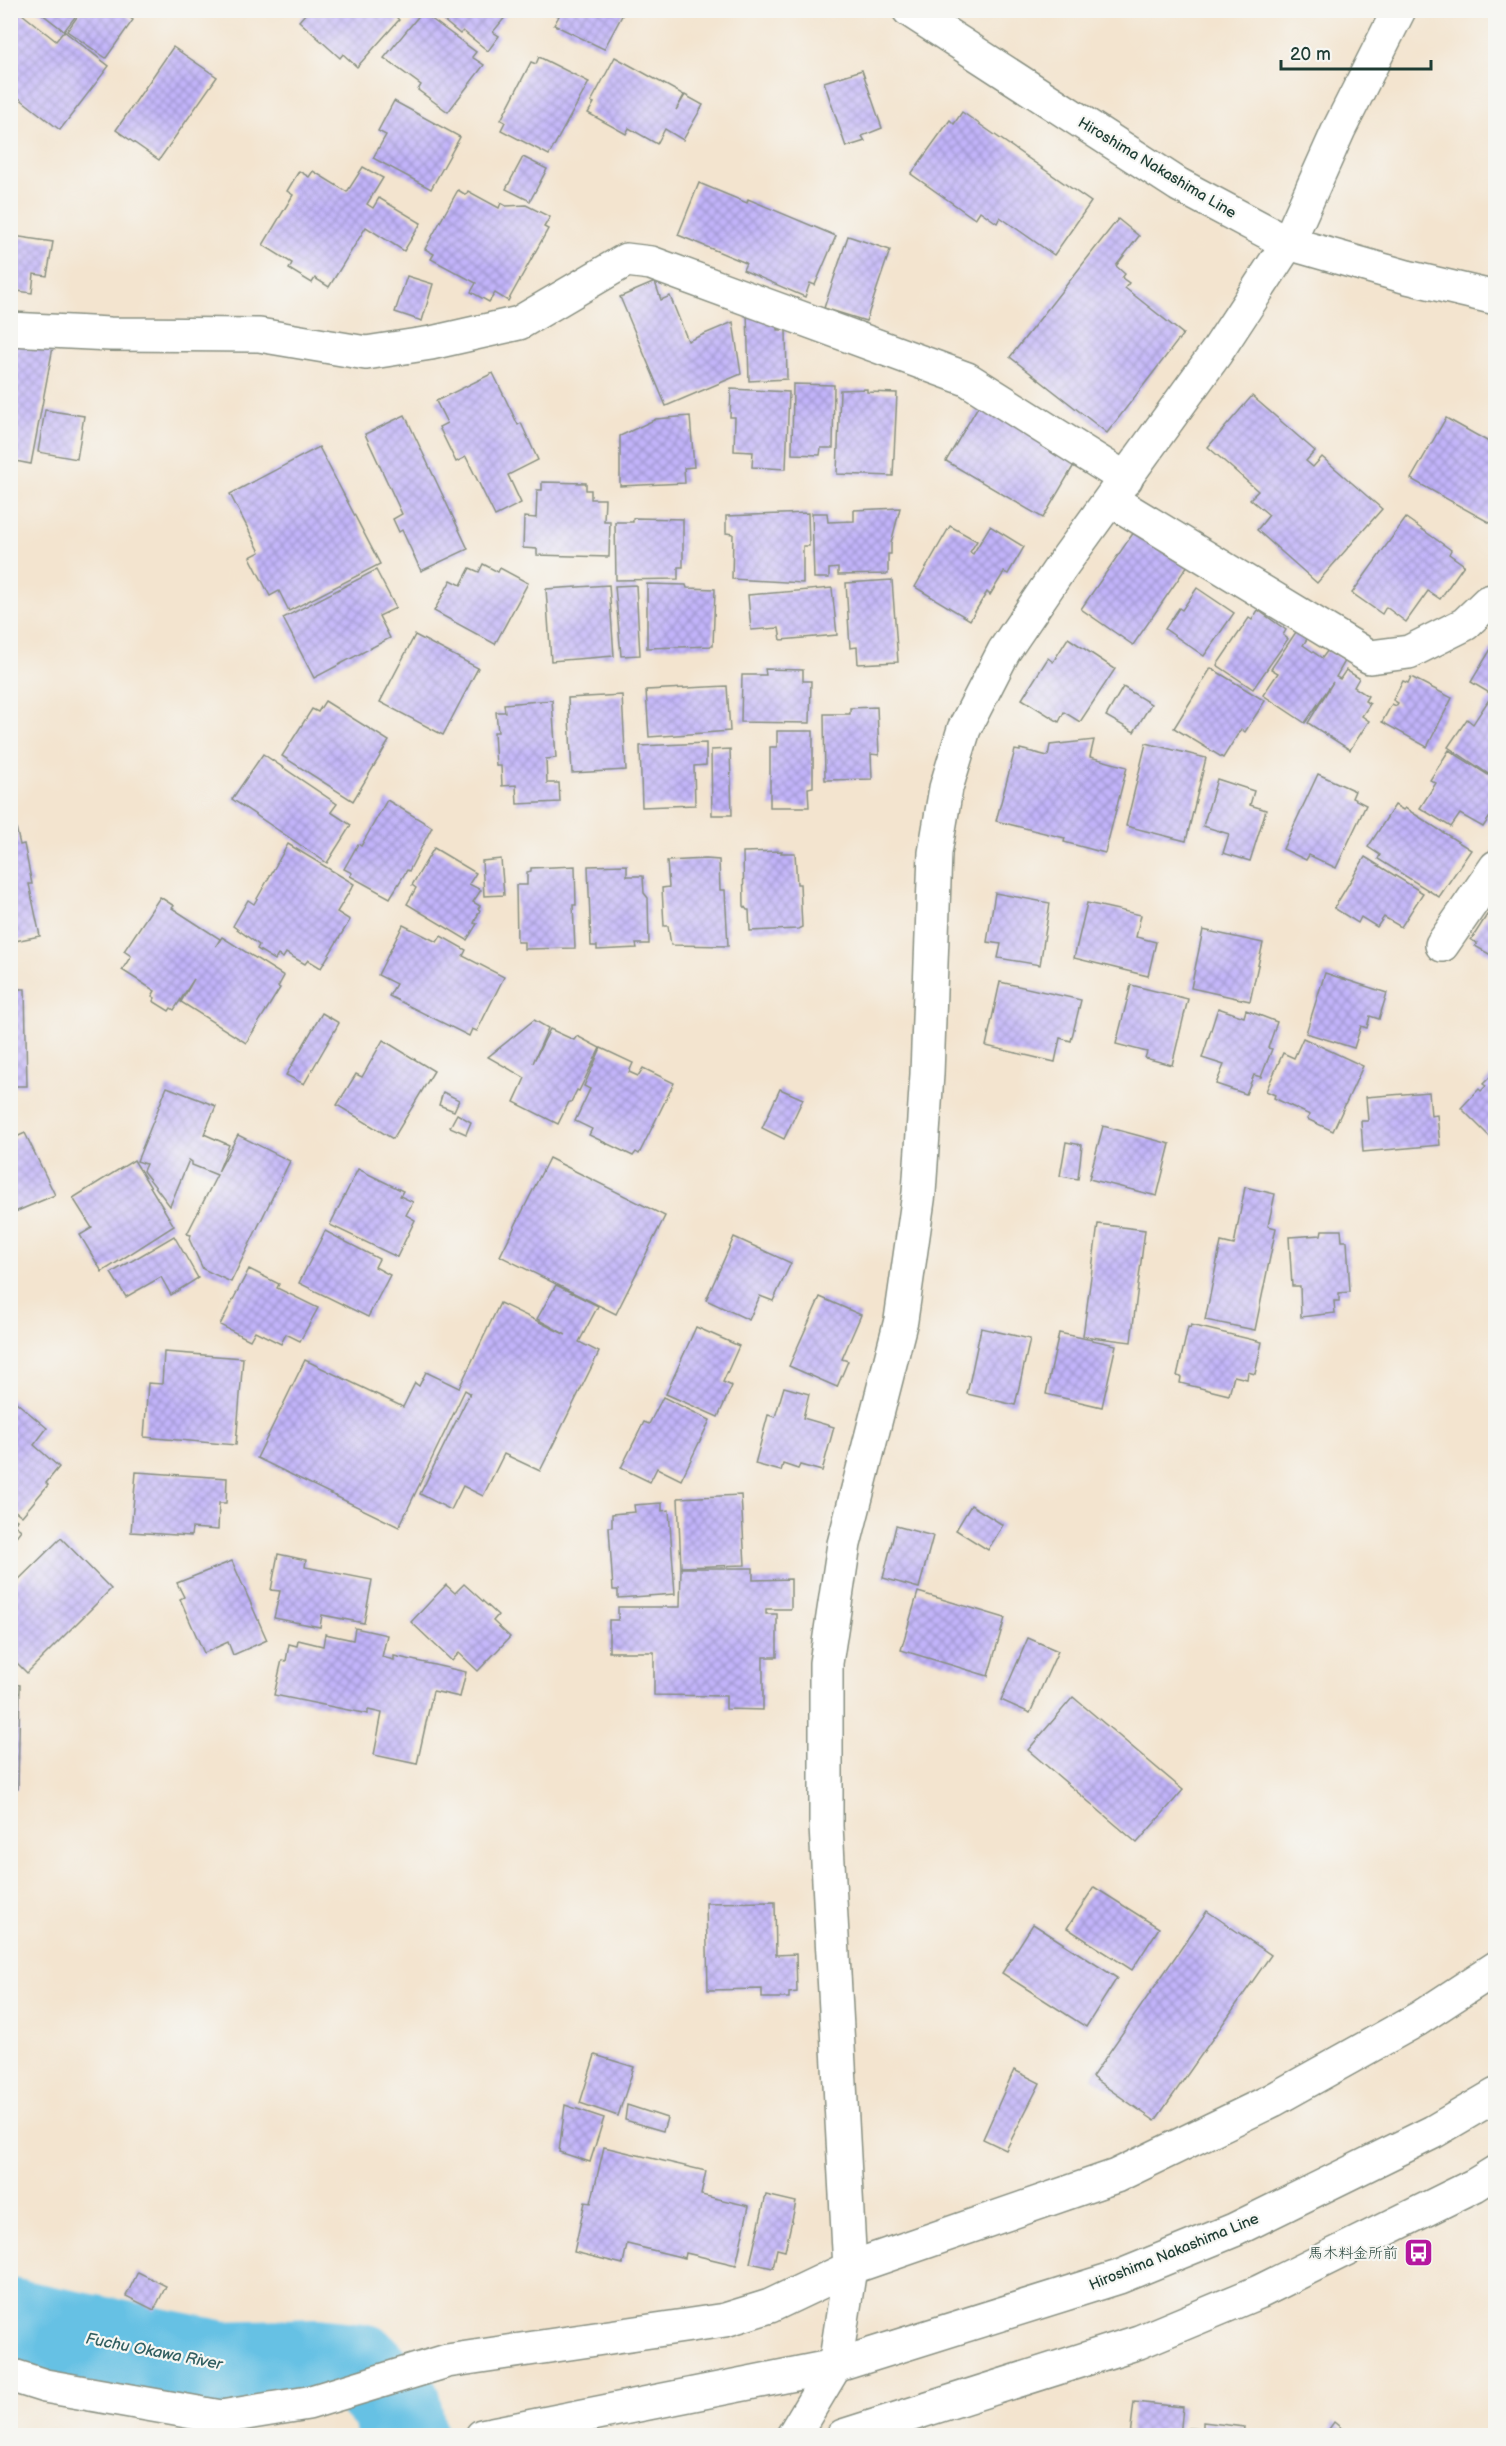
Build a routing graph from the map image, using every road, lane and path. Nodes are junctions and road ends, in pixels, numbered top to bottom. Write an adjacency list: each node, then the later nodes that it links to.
1 (909, 10): 3 (main road, Hiroshima Nakashima Line)
2 (1399, 10): 3 (main road)
3 (1288, 243): 4 (main road, Hiroshima Nakashima Line); 6 (main road)
4 (1496, 298)
5 (10, 329): 6 (main road)
6 (1119, 489): 7 (main road); 13 (main road)
7 (1496, 600)
8 (1496, 867): 9 (main road)
9 (1442, 945)
10 (1496, 1968): 13 (main road)
11 (1496, 2095): 14 (main road, Hiroshima Nakashima Line)
12 (1496, 2172): 18 (main road)
13 (850, 2268): 14 (main road); 15 (main road)
14 (835, 2366): 16 (main road, Hiroshima Nakashima Line); 17 (main road)
15 (10, 2375)
16 (482, 2436)
17 (793, 2436)
18 (843, 2436)

